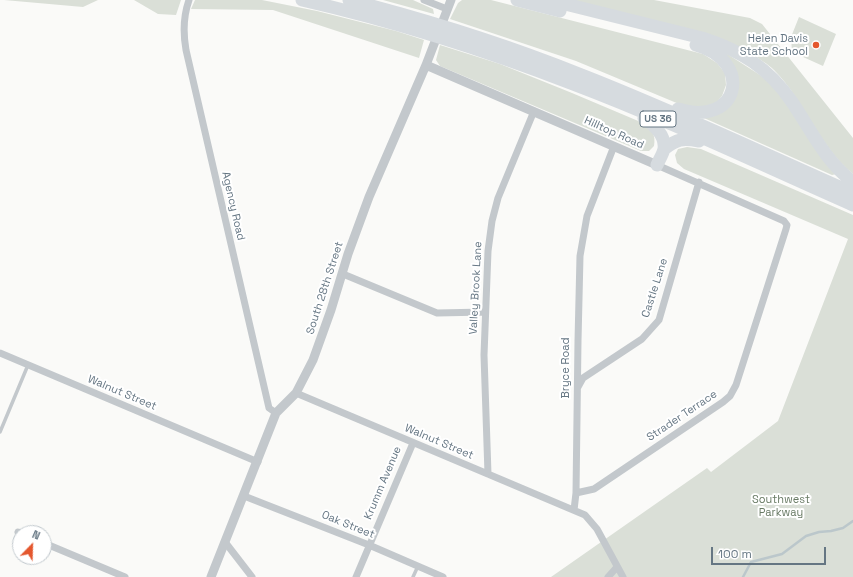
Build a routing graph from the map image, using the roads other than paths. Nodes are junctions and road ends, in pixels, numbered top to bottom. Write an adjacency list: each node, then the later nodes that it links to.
1 (302, 0): 9 (highway, US 36)
2 (349, 0): 9 (highway, US 36)
3 (424, 0): 8 (street)
4 (451, 0): 8 (street, South 28th Street)
5 (517, 0): 11 (highway)
6 (549, 0): 18 (highway)
7 (188, 3): 28 (street, Agency Road)
8 (447, 9): 10 (street, South 28th Street)
9 (415, 24): 11 (highway, US 36)
10 (426, 65): 12 (street, Hilltop Road); 22 (street, South 28th Street)
11 (635, 103): 13 (highway, US 36); 15 (highway); 19 (highway, US 36)
12 (534, 111): 14 (street, Hilltop Road); 23 (street, Valley Brook Lane)
13 (716, 145): 15 (highway); 20 (highway, US 36)
14 (614, 146): 16 (street, Hilltop Road); 26 (street, Bryce Road)
15 (664, 149): 16 (highway)
16 (657, 164): 17 (street, Hilltop Road)
17 (699, 182): 21 (street, Hilltop Road); 26 (street, Castle Lane)
18 (853, 182)
19 (853, 193)
20 (853, 205)
21 (786, 229): 33 (street, Strader Terrace)
22 (343, 274): 23 (street); 27 (street, South 28th Street)
23 (485, 312): 32 (street, Valley Brook Lane)
24 (0, 353): 25 (street, Walnut Street)
25 (28, 365): 29 (lane); 31 (street, Walnut Street)
26 (578, 389): 33 (street, Bryce Road)
27 (296, 394): 28 (street, South 28th Street); 30 (street, Walnut Street)
28 (276, 414): 31 (street, South 28th Street)
29 (0, 432)
30 (413, 443): 32 (street, Walnut Street); 37 (street, Krumm Avenue)
31 (258, 462): 34 (street, South 28th Street)
32 (488, 474): 35 (street, Walnut Street)
33 (576, 493): 35 (street, Bryce Road)
34 (244, 496): 36 (street, South 28th Street); 37 (street, Oak Street)
35 (574, 510): 40 (street)
36 (225, 542): 42 (street, South 28th Street); 43 (street)
37 (369, 545): 39 (street, Oak Street); 44 (street, Krumm Avenue)
38 (52, 546): 41 (street)
39 (418, 566): 45 (lane); 46 (street, Oak Street)
40 (617, 567): 47 (street); 48 (street)
41 (125, 577)
42 (211, 577)
43 (252, 577)
44 (356, 577)
45 (413, 577)
46 (443, 577)
47 (608, 577)
48 (624, 577)

